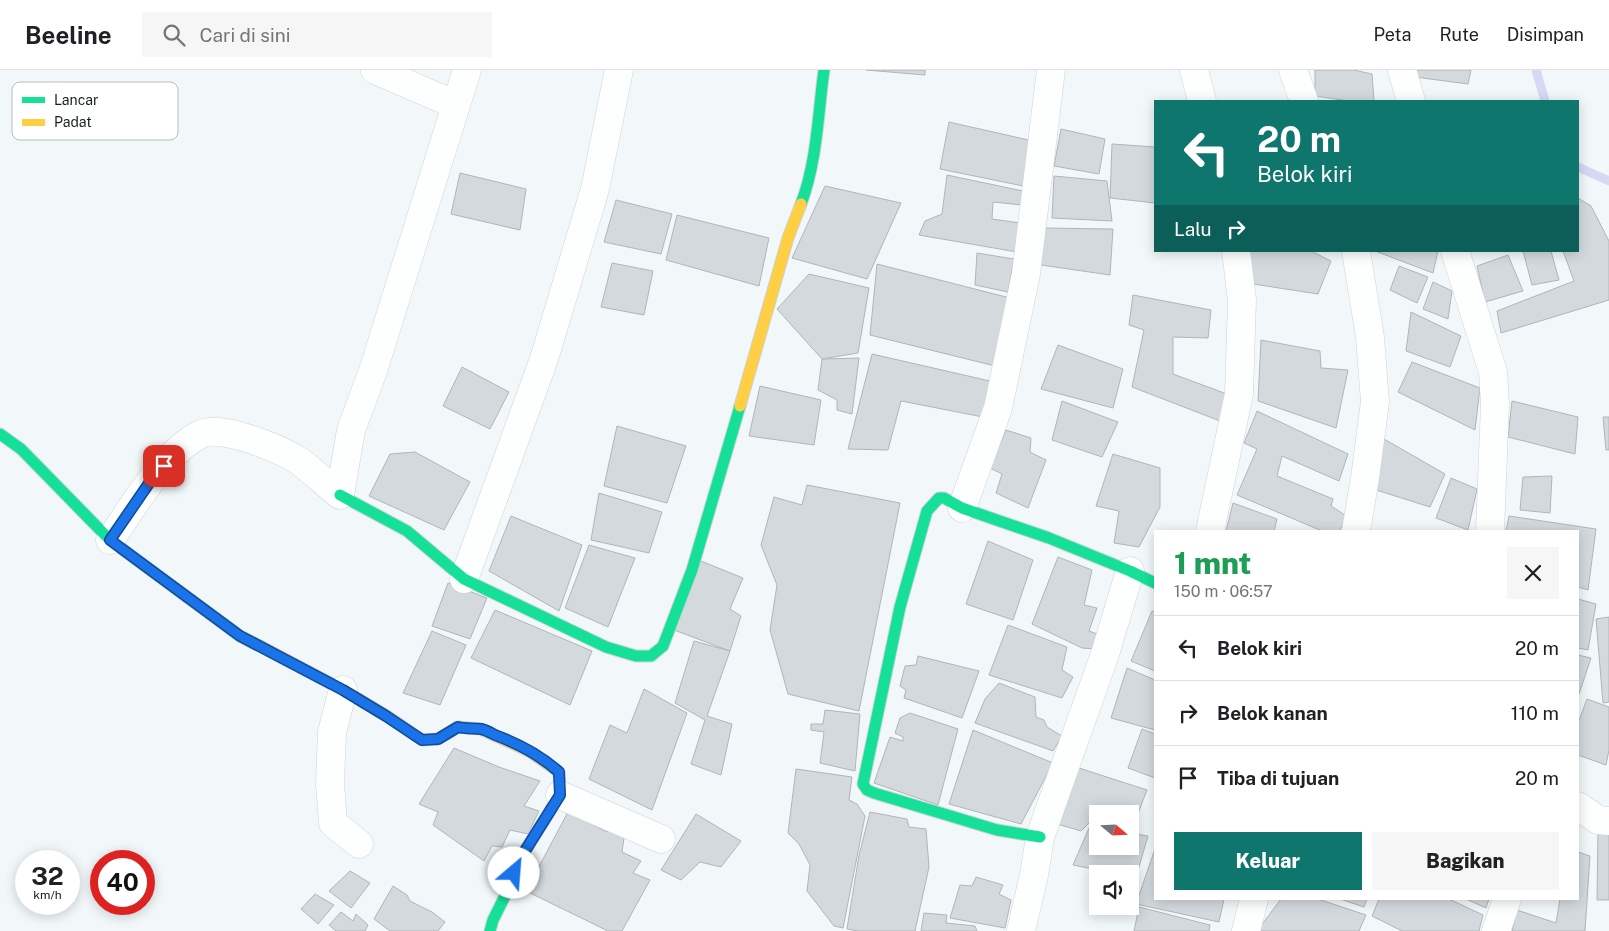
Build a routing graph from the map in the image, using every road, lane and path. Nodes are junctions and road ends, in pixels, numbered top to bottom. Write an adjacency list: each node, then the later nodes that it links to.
1 (374, 70): 12 (street)
2 (467, 70): 12 (street)
3 (618, 70): 24 (street)
4 (824, 70): 24 (street)
5 (1052, 70): 18 (street)
6 (1194, 70): 9 (street)
7 (1293, 70): 10 (street)
8 (1402, 70): 11 (street)
9 (1202, 100)
10 (1304, 100)
11 (1411, 100)
12 (456, 105): 17 (street)
13 (1236, 252): 19 (street)
14 (1356, 252): 20 (street)
15 (1456, 252): 21 (street)
16 (0, 434): 22 (street)
17 (340, 495): 22 (street); 24 (street)
18 (962, 508): 23 (street); 30 (street)
19 (1210, 530)
20 (1356, 530)
21 (1490, 530)
22 (110, 540): 26 (street)
23 (1130, 571): 25 (street); 30 (street)
24 (464, 579)
25 (1154, 583)
26 (343, 690): 27 (street); 32 (street)
27 (560, 795): 31 (street); 35 (street)
28 (1579, 807): 29 (street)
29 (1609, 821)
30 (1040, 837): 36 (street)
31 (660, 839)
32 (359, 844)
33 (1254, 900): 37 (street)
34 (1507, 900): 38 (street)
35 (490, 931)
36 (1021, 931)
37 (1246, 931)
38 (1496, 931)

